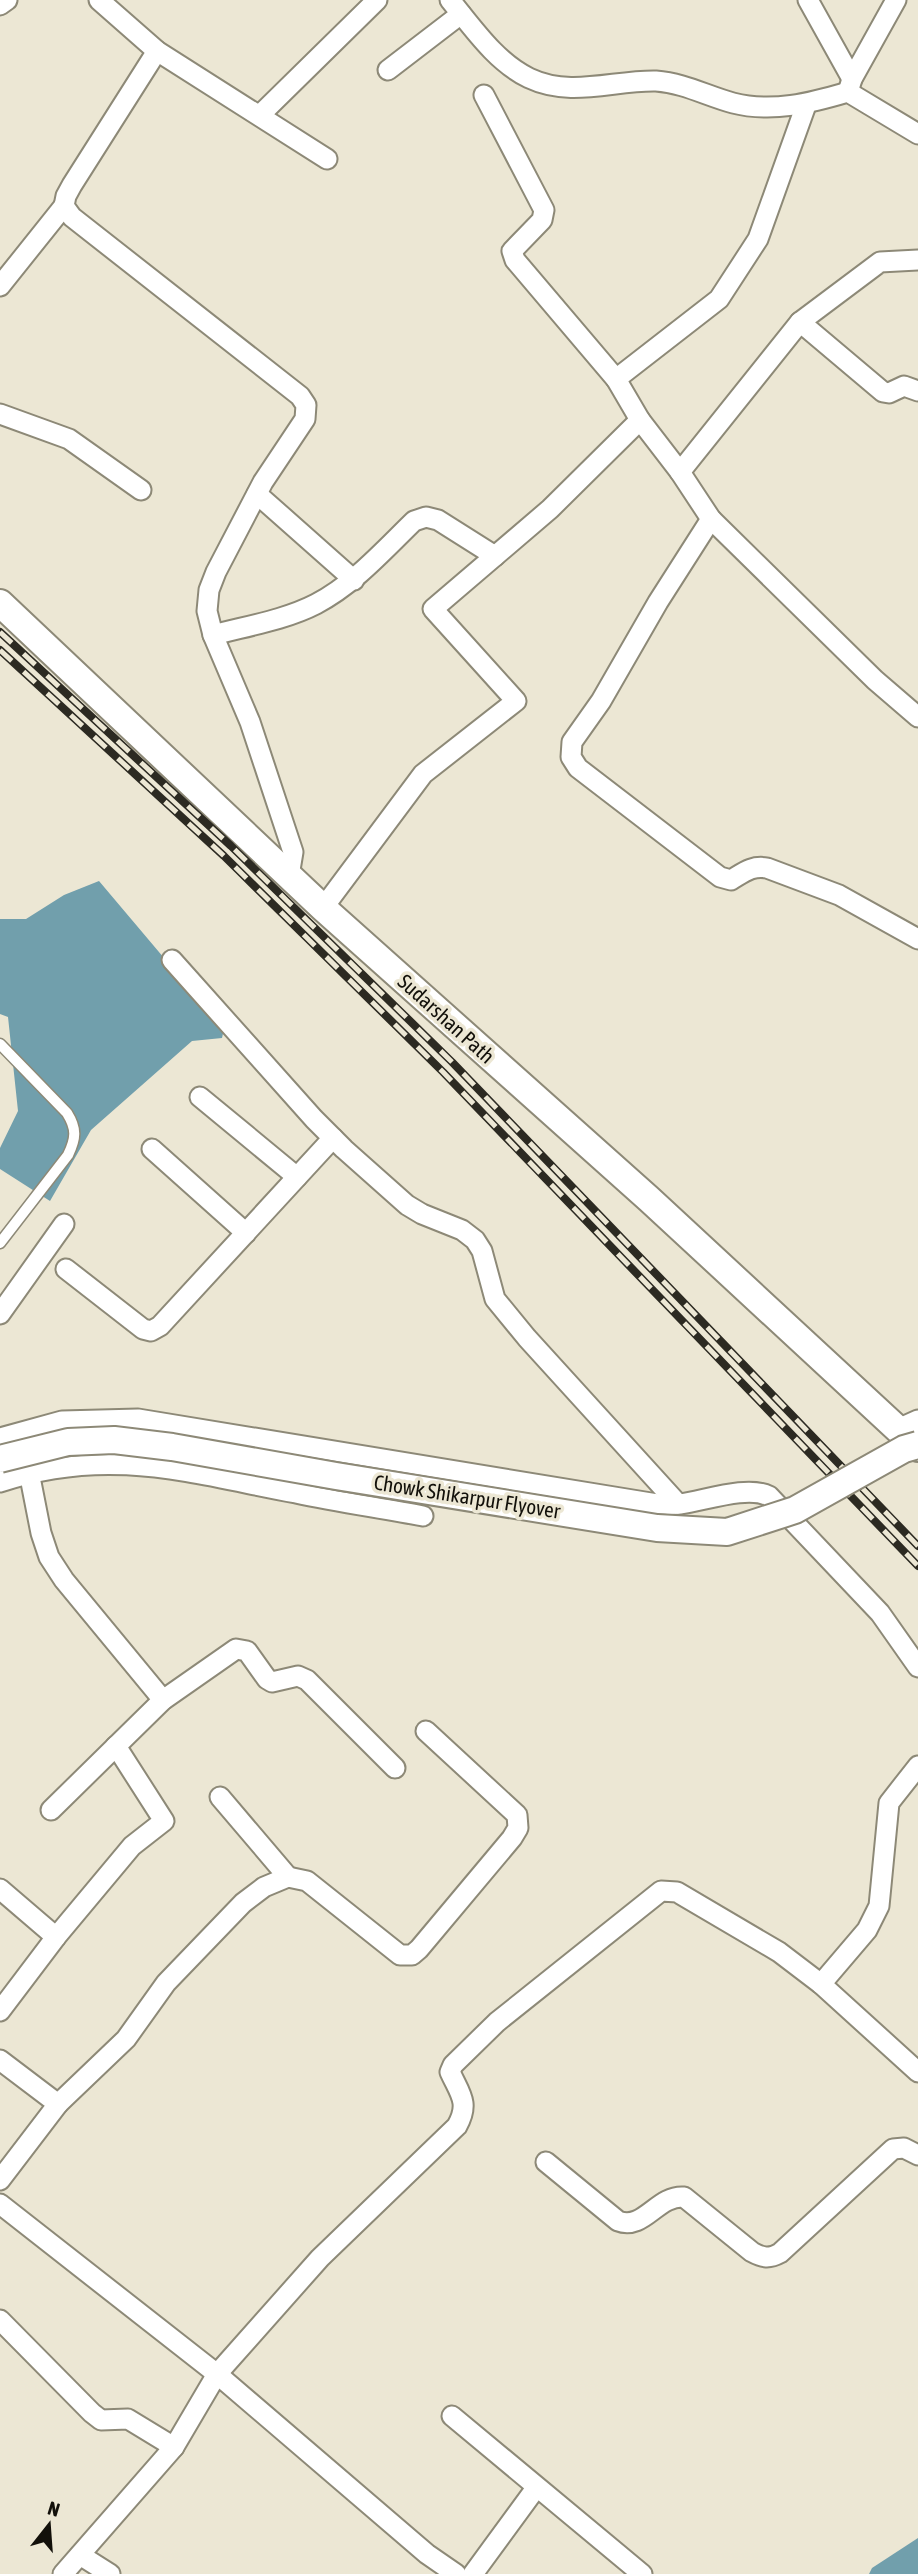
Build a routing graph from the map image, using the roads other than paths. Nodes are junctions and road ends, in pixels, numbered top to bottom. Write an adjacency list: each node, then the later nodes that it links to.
1 (7, 0): 6 (street)
2 (99, 0): 8 (street)
3 (377, 0): 13 (street)
4 (808, 0): 10 (street)
5 (897, 0): 10 (street)
6 (0, 5)
7 (456, 7): 9 (street); 12 (street)
8 (157, 51): 13 (street); 16 (street)
9 (388, 70)
10 (850, 86): 12 (street); 14 (street)
11 (484, 95): 20 (street)
12 (806, 105): 20 (street)
13 (260, 115): 15 (street)
14 (918, 134)
15 (327, 159)
16 (64, 206): 18 (street); 26 (street)
17 (918, 260): 19 (street)
18 (0, 286)
19 (800, 322): 21 (street); 24 (street)
20 (616, 379): 23 (street)
21 (918, 391)
22 (0, 414): 25 (street)
23 (640, 420): 24 (street); 28 (street)
24 (680, 472): 27 (street)
25 (141, 490)
26 (257, 494): 29 (street); 31 (street)
27 (711, 519): 32 (street); 35 (street)
28 (495, 556): 29 (street); 34 (street)
29 (354, 580): 31 (street)
30 (0, 603): 33 (main road, Sudarshan Path)
31 (213, 635): 33 (street)
32 (918, 717)
33 (289, 876): 34 (main road, Sudarshan Path)
34 (323, 908): 47 (main road, Sudarshan Path)
35 (918, 939)
36 (172, 960): 39 (street)
37 (0, 1044): 44 (lane)
38 (200, 1097): 41 (street)
39 (333, 1138): 41 (street); 52 (street)
40 (152, 1149): 43 (street)
41 (297, 1177): 43 (street)
42 (64, 1224): 46 (street)
43 (246, 1233): 45 (street)
44 (0, 1243)
45 (66, 1269)
46 (0, 1314)
47 (913, 1435): 49 (main road, Chowk Shikarpur Flyover, bridge)
48 (0, 1438): 52 (street)
49 (0, 1459)
50 (29, 1472): 51 (street); 53 (street); 55 (street)
51 (0, 1482)
52 (678, 1504): 54 (street)
53 (423, 1516)
54 (918, 1667)
55 (163, 1700): 57 (street); 59 (street)
56 (426, 1731): 62 (street)
57 (116, 1746): 61 (street); 64 (street)
58 (918, 1766): 65 (street)
59 (395, 1768)
60 (220, 1797): 62 (street)
61 (51, 1810)
62 (288, 1877): 69 (street)
63 (0, 1889): 64 (street)
64 (55, 1937): 66 (street)
65 (821, 1984): 68 (street); 75 (street)
66 (0, 2011)
67 (0, 2060): 69 (street)
68 (918, 2072)
69 (58, 2104): 72 (street)
70 (918, 2155): 71 (street)
71 (546, 2162)
72 (0, 2180)
73 (0, 2204): 75 (street)
74 (0, 2320): 77 (street)
75 (217, 2374): 77 (street); 82 (street)
76 (452, 2416): 78 (street)
77 (174, 2447): 79 (street)
78 (536, 2488): 83 (street); 84 (street)
79 (80, 2555): 80 (street); 81 (street)
80 (63, 2574)
81 (110, 2574)
82 (456, 2574)
83 (473, 2574)
84 (642, 2574)

